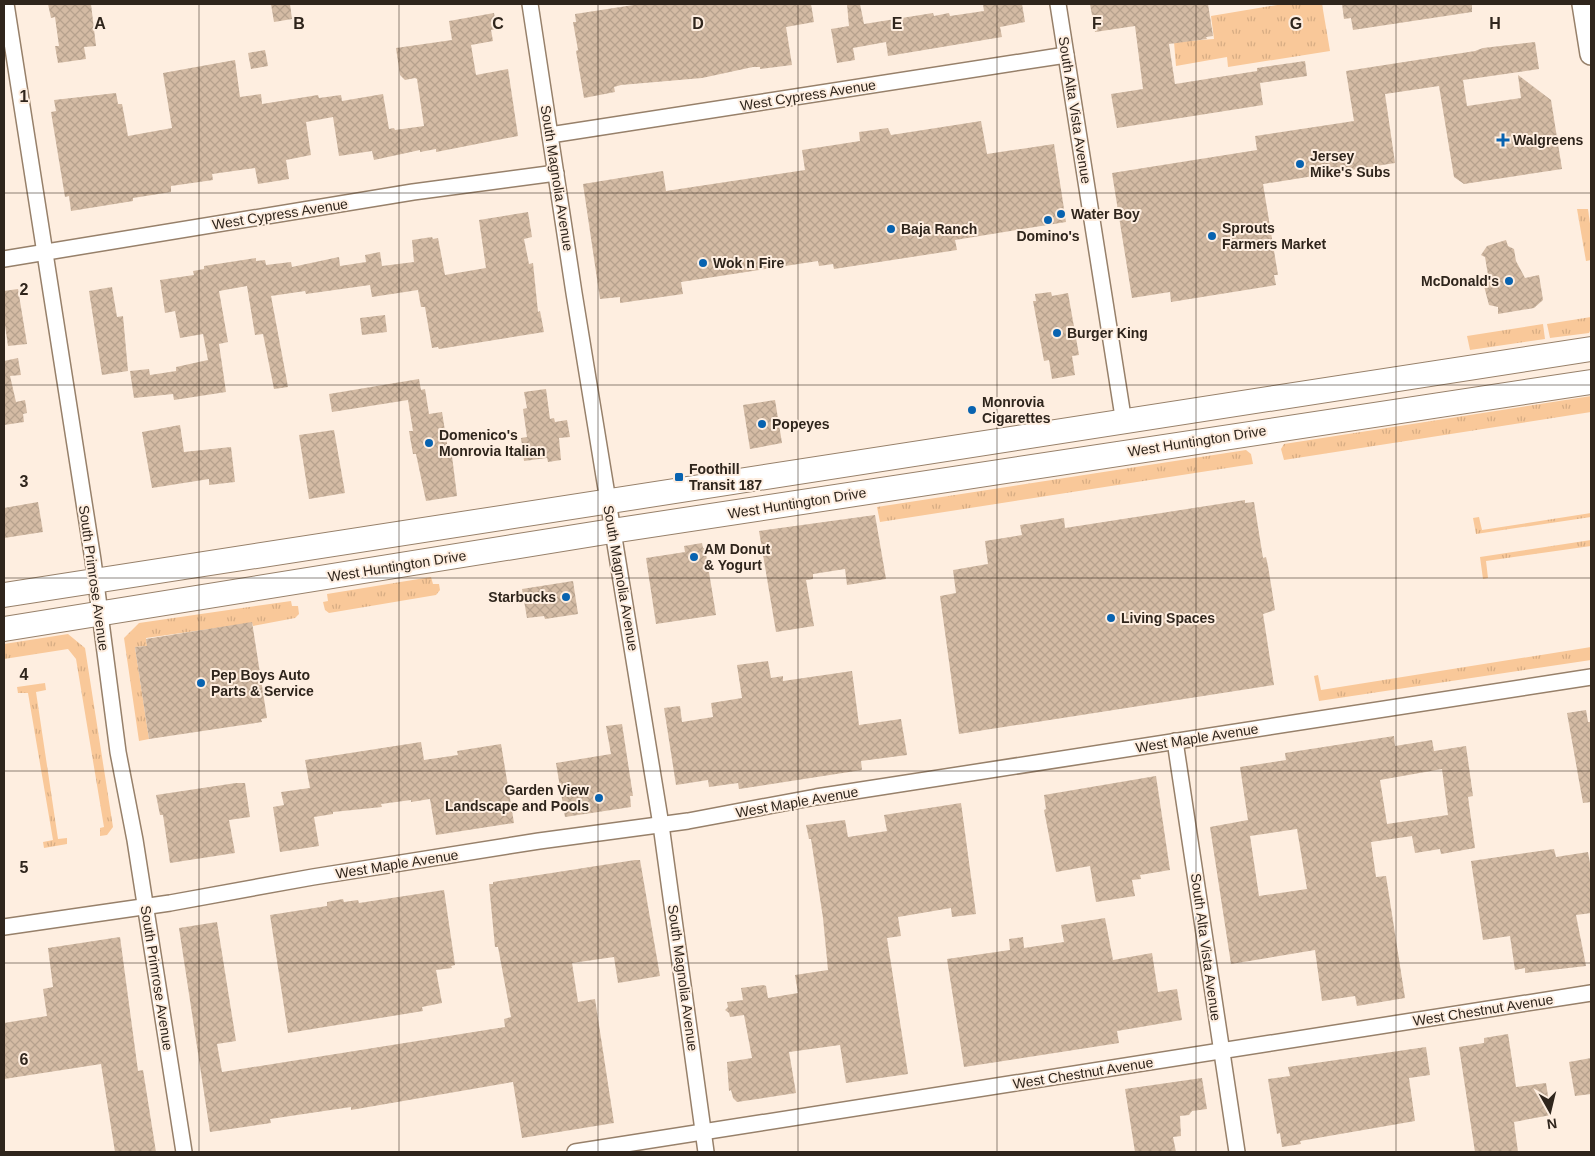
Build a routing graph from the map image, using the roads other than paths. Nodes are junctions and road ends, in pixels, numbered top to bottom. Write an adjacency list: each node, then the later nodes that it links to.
1 (6, 4): 9 (street, South Primrose Avenue)
2 (530, 4): 7 (street, South Magnolia Avenue)
3 (1058, 4): 6 (street, South Alta Vista Avenue)
4 (1582, 4): 5 (street)
5 (1591, 54)
6 (1066, 55): 7 (street, West Cypress Avenue); 14 (street, South Alta Vista Avenue)
7 (550, 135): 8 (street, South Magnolia Avenue)
8 (556, 173): 9 (street, West Cypress Avenue); 17 (street, South Magnolia Avenue)
9 (46, 254): 10 (street, West Cypress Avenue); 19 (street, South Primrose Avenue)
10 (4, 259)
11 (1591, 349): 13 (main road)
12 (1591, 382): 15 (main road, West Huntington Drive)
13 (1318, 392): 14 (main road); 15 (main road)
14 (1124, 423): 16 (main road); 17 (main road)
15 (1211, 439): 16 (main road, West Huntington Drive)
16 (1020, 469): 18 (main road, West Huntington Drive)
17 (607, 500): 18 (street, South Magnolia Avenue); 19 (main road)
18 (612, 531): 21 (main road, West Huntington Drive); 25 (street, South Magnolia Avenue)
19 (96, 581): 20 (main road); 21 (street, South Primrose Avenue)
20 (4, 595)
21 (100, 614): 22 (main road, West Huntington Drive); 26 (street, South Primrose Avenue)
22 (4, 630)
23 (1591, 678): 24 (street, West Maple Avenue)
24 (1175, 741): 25 (street, West Maple Avenue); 29 (street, South Alta Vista Avenue)
25 (661, 825): 26 (street, West Maple Avenue); 30 (street, South Magnolia Avenue)
26 (145, 906): 27 (street, West Maple Avenue); 31 (street, South Primrose Avenue)
27 (4, 927)
28 (1591, 993): 29 (street, West Chestnut Avenue)
29 (1221, 1051): 30 (street, West Chestnut Avenue); 34 (street, South Alta Vista Avenue)
30 (703, 1132): 32 (street, West Chestnut Avenue); 33 (street, South Magnolia Avenue)
31 (184, 1152)
32 (575, 1152)
33 (706, 1152)
34 (1237, 1152)

